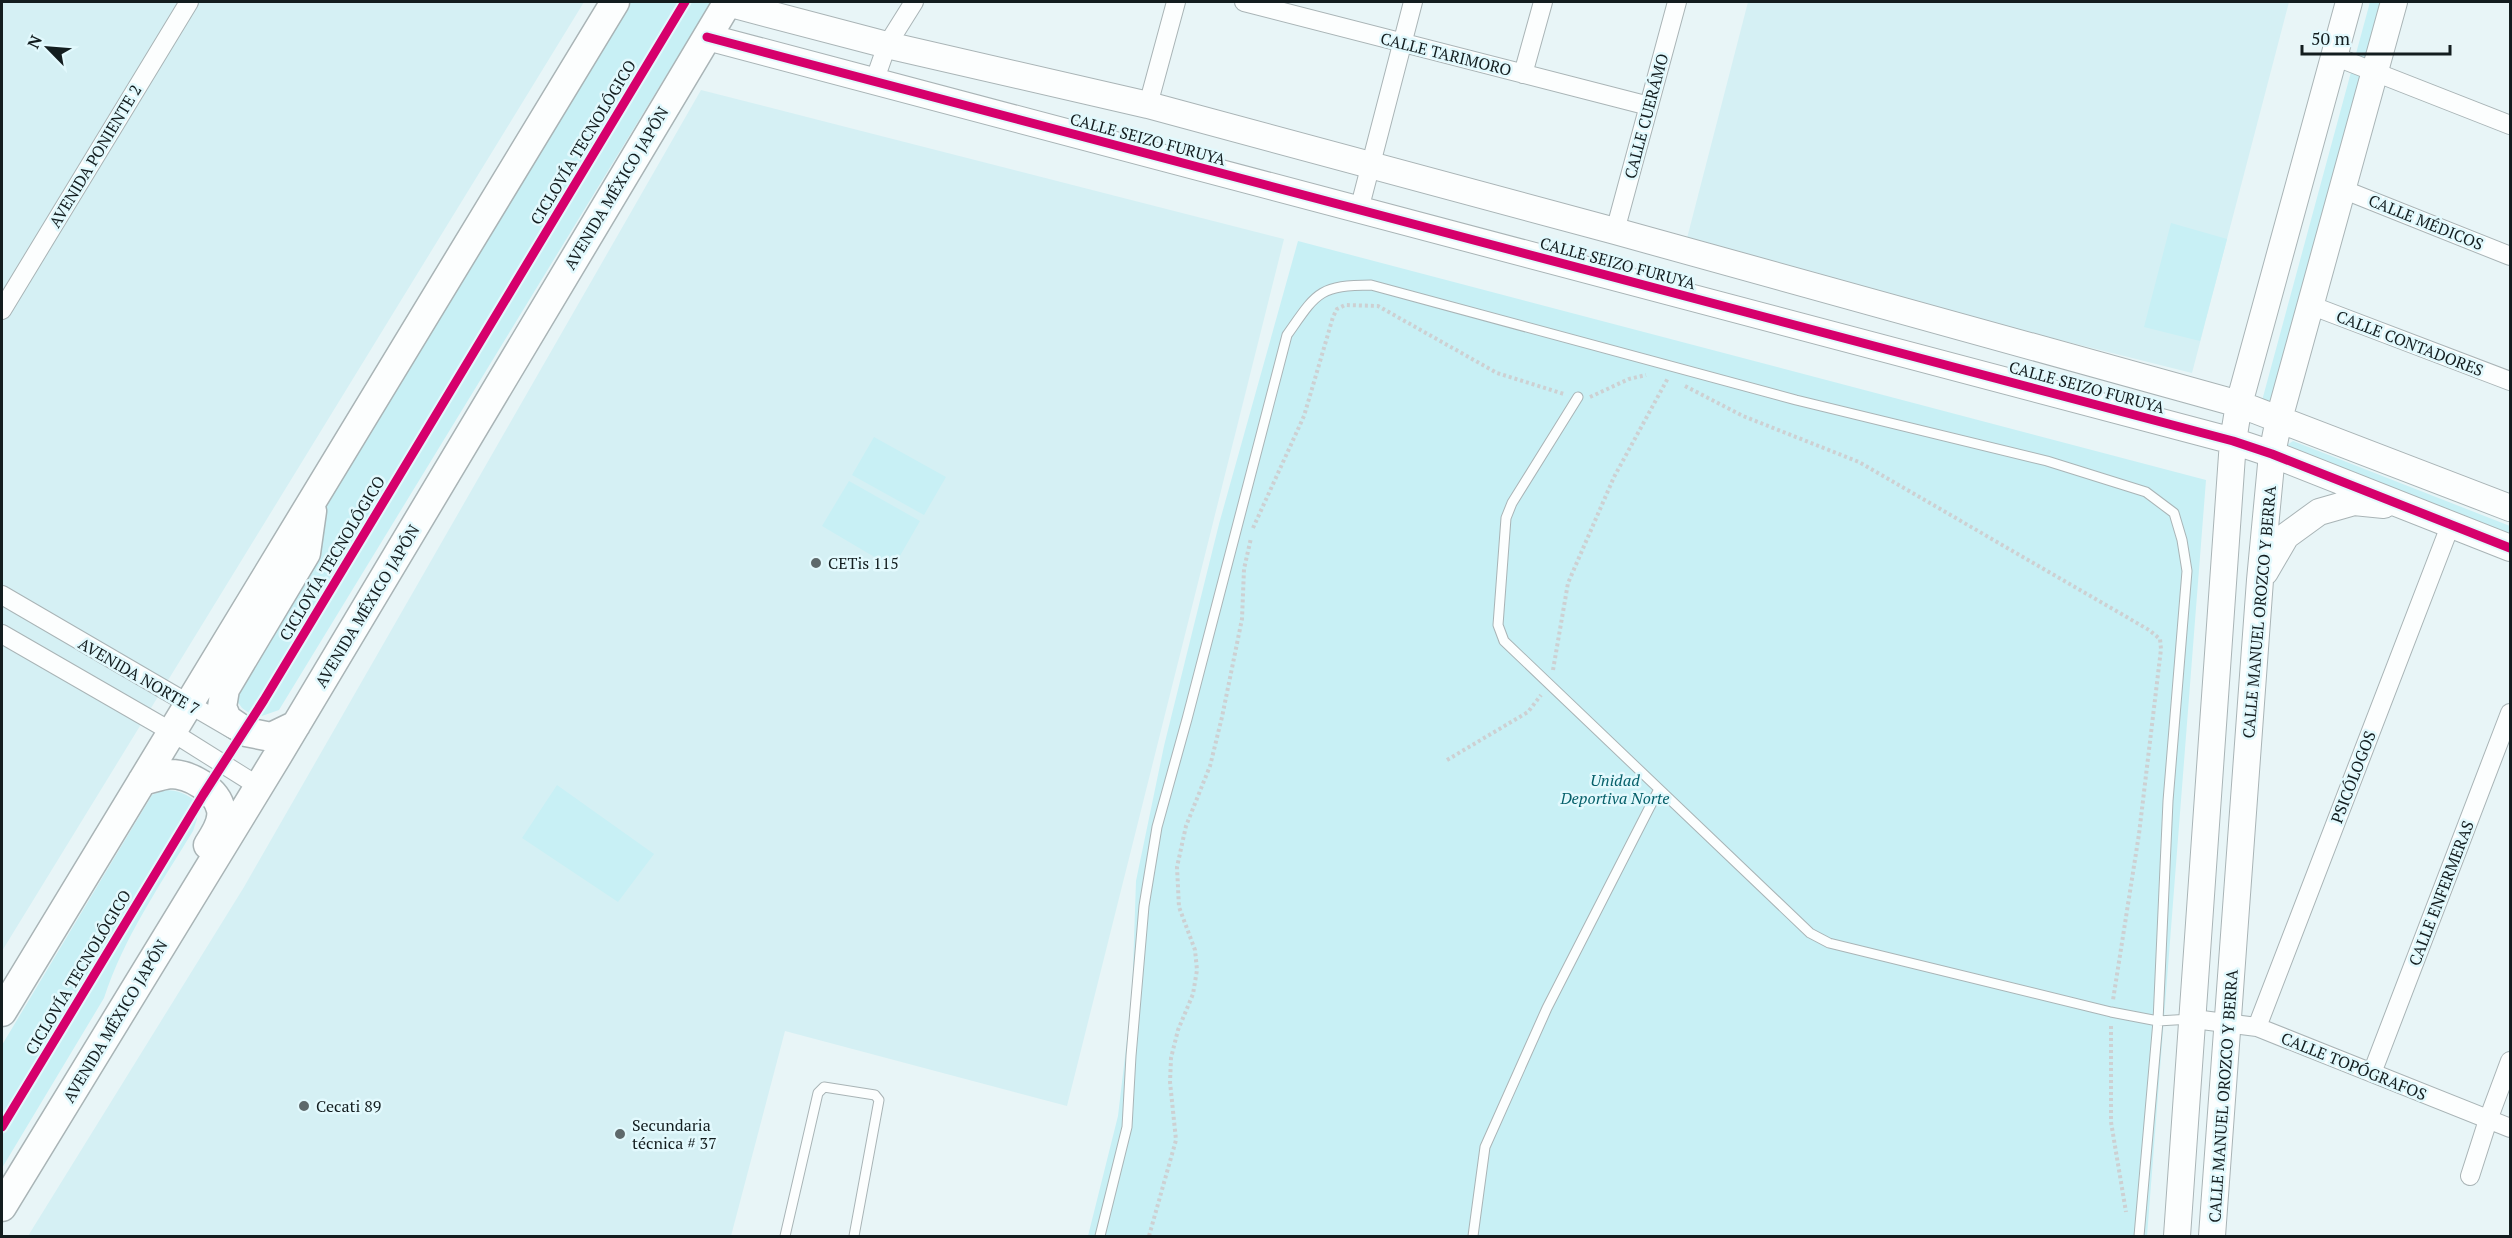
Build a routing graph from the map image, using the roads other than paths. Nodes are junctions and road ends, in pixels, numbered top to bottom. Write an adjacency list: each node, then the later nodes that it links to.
1 (189, 2): 29 (street, AVENIDA PONIENTE 2)
2 (615, 2): 36 (main road)
3 (728, 2): 13 (main road, AVENIDA MÉXICO JAPÓN); 15 (street, CALLE SEIZO FURUYA)
4 (914, 2): 15 (street)
5 (1176, 2): 20 (street)
6 (1244, 2): 12 (street, CALLE TARIMORO)
7 (1413, 2): 14 (street)
8 (1543, 2): 18 (street)
9 (1677, 2): 21 (street, CALLE CUERÁMO)
10 (2349, 2): 16 (street, CALLE MANUEL OROZCO Y BERRA)
11 (2394, 2): 17 (street, CALLE MANUEL OROZCO Y BERRA)
12 (1285, 7): 14 (street, CALLE TARIMORO)
13 (707, 37): 19 (street, CALLE SEIZO FURUYA); 46 (main road, AVENIDA MÉXICO JAPÓN)
14 (1402, 43): 18 (street, CALLE TARIMORO); 23 (street)
15 (887, 45): 19 (street); 20 (street, CALLE SEIZO FURUYA)
16 (2334, 56): 17 (street); 32 (street, CALLE MANUEL OROZCO Y BERRA)
17 (2374, 73): 22 (street); 24 (street, CALLE MANUEL OROZCO Y BERRA)
18 (1523, 74): 21 (street, CALLE TARIMORO)
19 (874, 82): 25 (street, CALLE SEIZO FURUYA)
20 (1149, 105): 23 (street, CALLE SEIZO FURUYA)
21 (1649, 106): 26 (street, CALLE CUERÁMO)
22 (2511, 125)
23 (1371, 166): 25 (street); 26 (street, CALLE SEIZO FURUYA)
24 (2342, 189): 27 (street, CALLE MÉDICOS); 28 (street, CALLE MANUEL OROZCO Y BERRA)
25 (1359, 210): 34 (street, CALLE SEIZO FURUYA)
26 (1615, 231): 32 (street, CALLE SEIZO FURUYA)
27 (2511, 256)
28 (2310, 305): 30 (street, CALLE CONTADORES); 33 (street, CALLE MANUEL OROZCO Y BERRA)
29 (2, 310)
30 (2511, 381)
31 (1578, 397): 51 (lane)
32 (2239, 405): 33 (street, CALLE SEIZO FURUYA); 34 (street, CALLE MANUEL OROZCO Y BERRA)
33 (2279, 419): 35 (street, CALLE MANUEL OROZCO Y BERRA); 38 (street, CALLE SEIZO FURUYA)
34 (2233, 441): 35 (street, CALLE SEIZO FURUYA); 54 (street, CALLE MANUEL OROZCO Y BERRA)
35 (2272, 454): 37 (street, CALLE SEIZO FURUYA); 41 (street, CALLE MANUEL OROZCO Y BERRA)
36 (315, 497): 44 (main road); 46 (main road)
37 (2406, 507): 39 (street, CALLE SEIZO FURUYA); 41 (street)
38 (2511, 508)
39 (2450, 526): 40 (street, CALLE SEIZO FURUYA); 57 (street, PSICÓLOGOS)
40 (2511, 548)
41 (2260, 580): 56 (street, CALLE MANUEL OROZCO Y BERRA)
42 (2, 595): 44 (street, AVENIDA NORTE 7)
43 (2, 634): 47 (street, AVENIDA NORTE 7)
44 (189, 706): 47 (main road); 48 (street, AVENIDA NORTE 7)
45 (2511, 713): 59 (street, CALLE ENFERMERAS)
46 (296, 725): 48 (main road, AVENIDA MÉXICO JAPÓN)
47 (172, 732): 49 (main road); 50 (street, AVENIDA NORTE 7)
48 (278, 755): 50 (main road, AVENIDA MÉXICO JAPÓN)
49 (142, 781): 52 (main road); 53 (main road)
50 (258, 786): 52 (main road, AVENIDA MÉXICO JAPÓN)
51 (1659, 789): 55 (lane); 67 (lane)
52 (131, 995): 63 (main road, AVENIDA MÉXICO JAPÓN)
53 (2, 1012)
54 (2194, 1019): 55 (lane); 56 (street, CALLE TOPÓGRAFOS); 69 (street, CALLE MANUEL OROZCO Y BERRA)
55 (2158, 1021): 66 (lane); 68 (lane)
56 (2229, 1023): 57 (street, CALLE TOPÓGRAFOS); 70 (street, CALLE MANUEL OROZCO Y BERRA)
57 (2257, 1027): 59 (street, CALLE TOPÓGRAFOS)
58 (2511, 1061): 60 (street)
59 (2372, 1073): 60 (street, CALLE TOPÓGRAFOS)
60 (2488, 1120): 61 (street, CALLE TOPÓGRAFOS); 62 (street)
61 (2511, 1128)
62 (2470, 1176)
63 (2, 1207)
64 (785, 1236): 65 (lane)
65 (854, 1236)
66 (1100, 1236)
67 (1473, 1236)
68 (2139, 1236)
69 (2177, 1236)
70 (2212, 1236)

